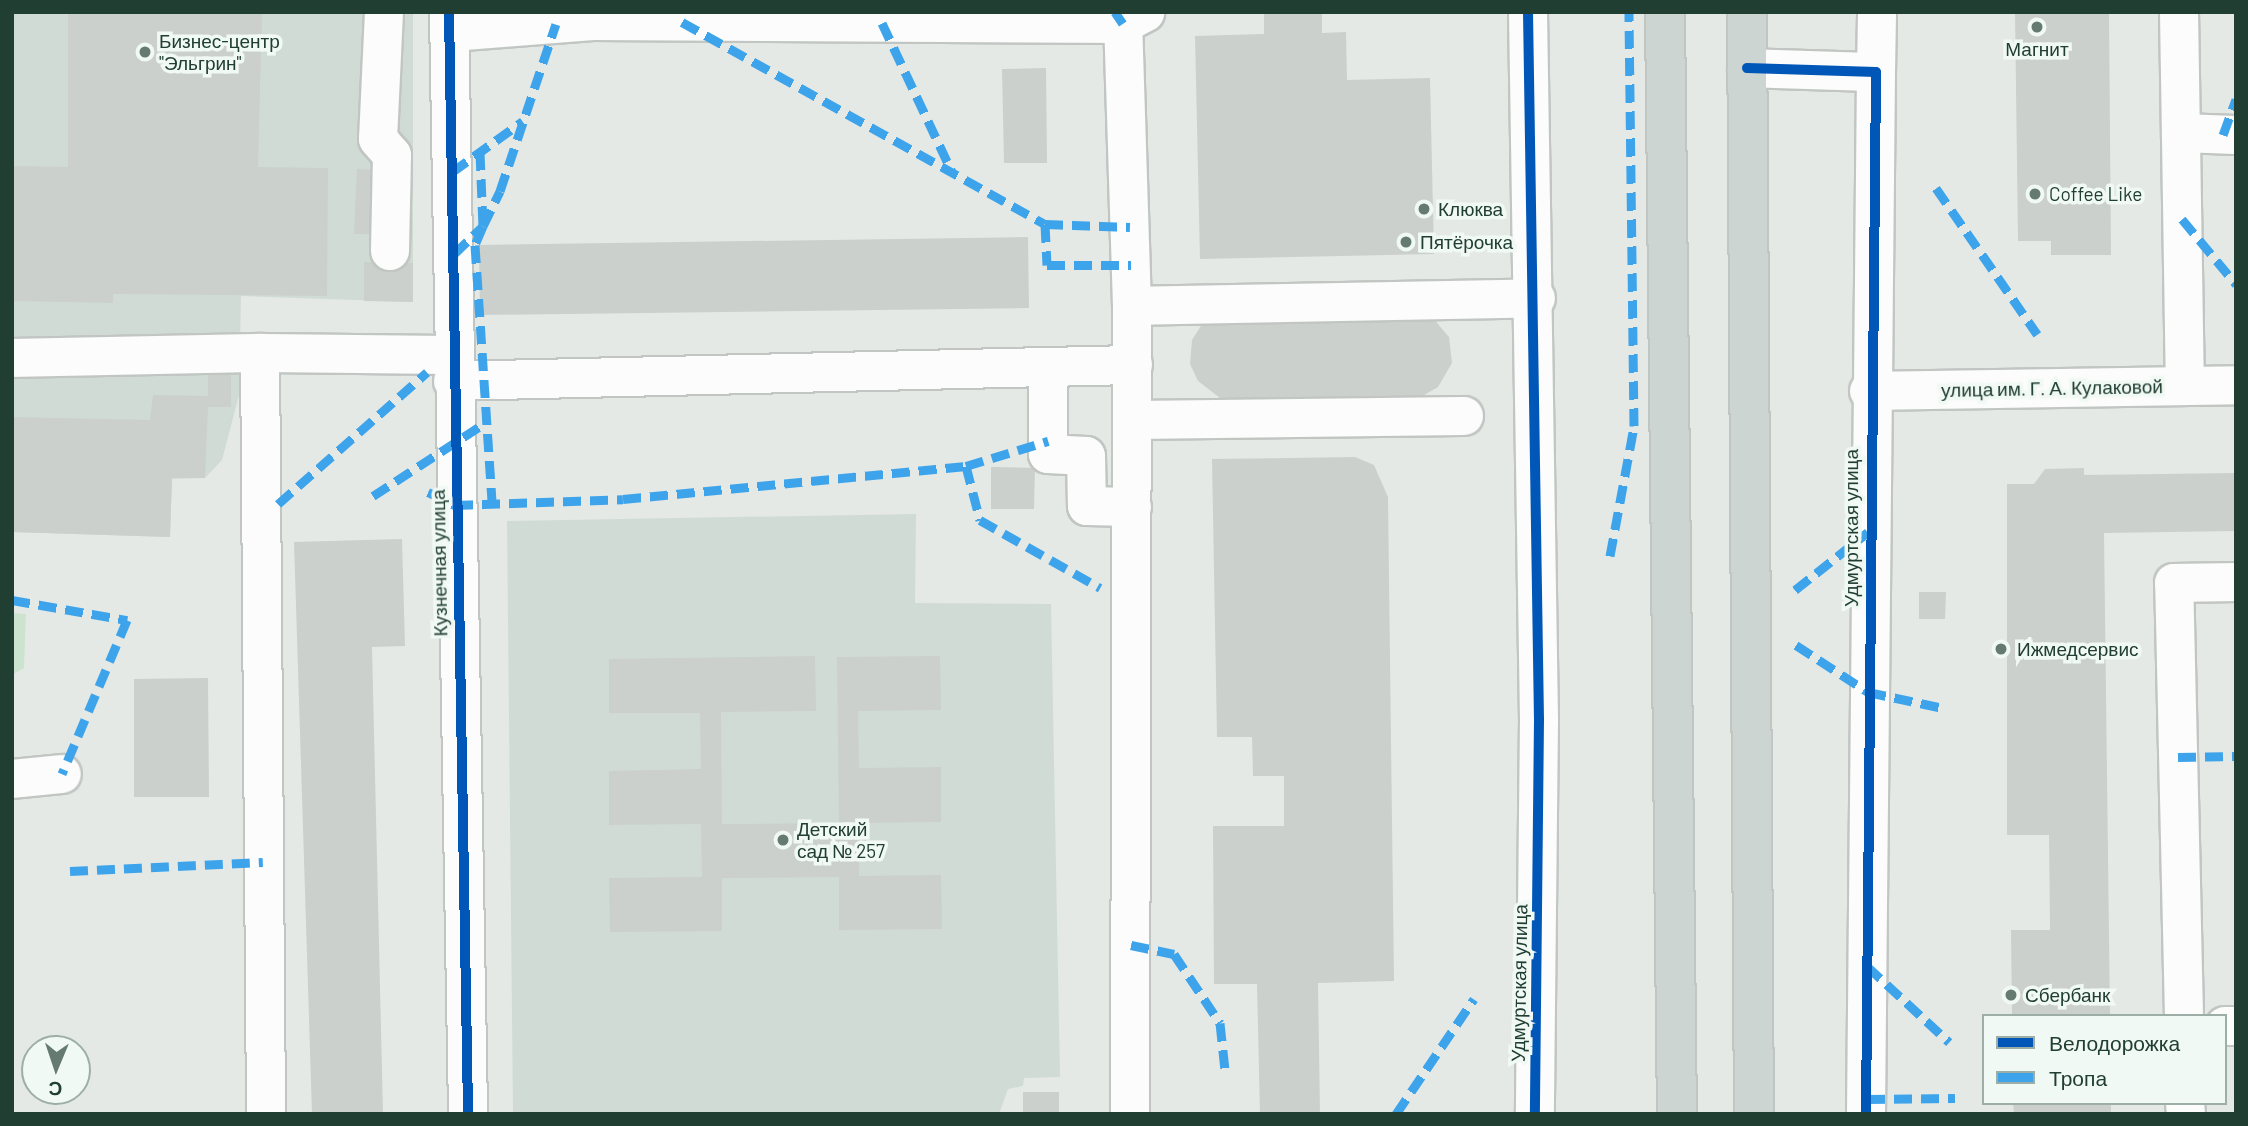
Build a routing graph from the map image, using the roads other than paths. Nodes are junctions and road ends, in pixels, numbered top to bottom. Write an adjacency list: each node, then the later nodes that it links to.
1 (384, 12): 14 (street)
2 (1528, 12): 15 (street, Удмуртская улица)
3 (1665, 12): 36 (main road)
4 (1746, 12): 10 (main road)
5 (1877, 12): 11 (street, Удмуртская улица)
6 (2179, 12): 12 (street)
7 (1131, 16): 8 (street); 16 (street)
8 (593, 17): 9 (street)
9 (450, 22): 21 (street, Кузнечная улица)
10 (1747, 68): 11 (street); 37 (main road)
11 (1876, 72): 24 (street, Удмуртская улица)
12 (2181, 133): 13 (street); 23 (street)
13 (2236, 135)
14 (390, 251)
15 (1536, 298): 16 (street); 35 (street, Удмуртская улица)
16 (1132, 306): 19 (street)
17 (260, 353): 18 (street); 21 (street); 32 (street)
18 (12, 358)
19 (1133, 365): 20 (street); 26 (street)
20 (1048, 367): 21 (street); 27 (street)
21 (453, 368): 33 (street, Кузнечная улица)
22 (2236, 385): 23 (street, улица им. Г. А. Кулаковой)
23 (2185, 386): 24 (street, улица им. Г. А. Кулаковой)
24 (1869, 391): 38 (street, Удмуртская улица)
25 (1464, 416): 26 (street)
26 (1133, 420): 27 (street)
27 (1132, 507): 34 (street)
28 (2236, 582): 31 (street)
29 (62, 774): 30 (street)
30 (12, 779)
31 (2184, 1014)
32 (265, 1114)
33 (468, 1114)
34 (1130, 1114)
35 (1535, 1114)
36 (1677, 1114)
37 (1754, 1114)
38 (1867, 1114)

